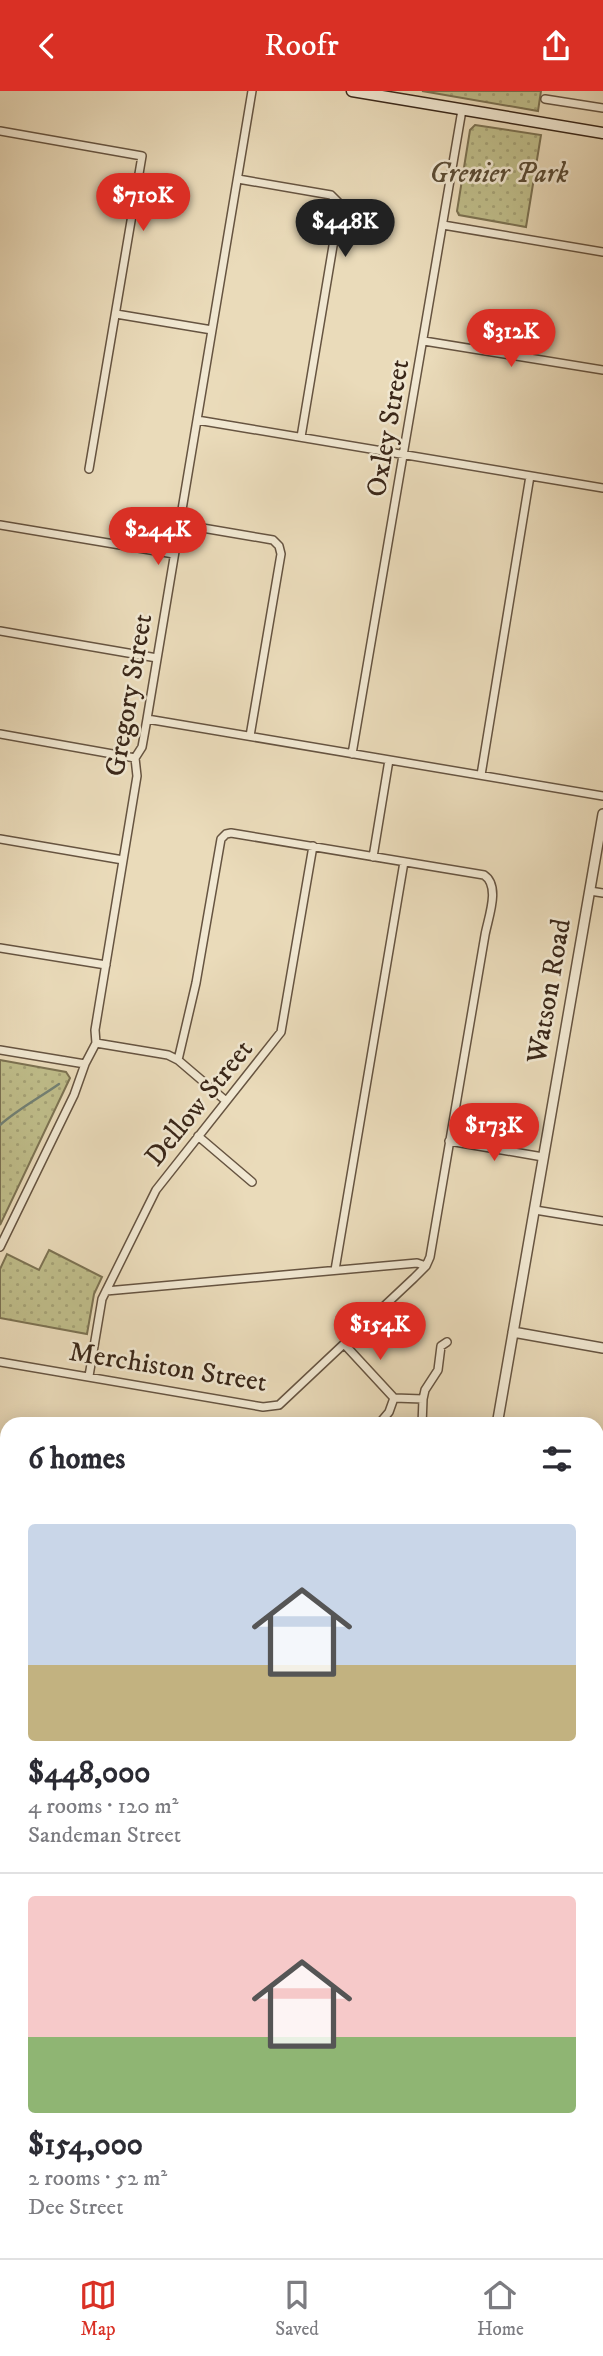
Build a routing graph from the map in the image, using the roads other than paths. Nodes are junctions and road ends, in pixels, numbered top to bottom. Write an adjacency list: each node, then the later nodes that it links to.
1 (252, 91): 8 (street, Gregory Street)
2 (352, 91): 5 (main road)
3 (545, 99): 4 (street)
4 (603, 108)
5 (462, 110): 7 (main road); 9 (street, Oxley Street)
6 (0, 131): 11 (street)
7 (603, 134)
8 (237, 179): 12 (street, Gregory Street); 16 (street)
9 (443, 225): 10 (street); 13 (street, Oxley Street)
10 (603, 252)
11 (116, 314): 12 (street); 18 (street)
12 (212, 330): 15 (street, Gregory Street)
13 (424, 341): 14 (street); 17 (street, Oxley Street)
14 (603, 370)
15 (197, 420): 16 (street); 21 (street, Gregory Street)
16 (301, 437): 17 (street)
17 (404, 454): 19 (street); 29 (street, Oxley Street)
18 (89, 469)
19 (530, 476): 20 (street); 32 (street)
20 (603, 488)
21 (179, 524): 23 (street, Gregory Street); 28 (street)
22 (0, 525): 23 (street)
23 (174, 554): 25 (street, Gregory Street)
24 (0, 631): 25 (street)
25 (156, 658): 26 (street, Gregory Street)
26 (147, 719): 28 (street); 30 (street, Gregory Street)
27 (0, 734): 30 (street)
28 (250, 736): 29 (street)
29 (352, 754): 31 (street)
30 (135, 758): 38 (street, Gregory Street)
31 (389, 760): 32 (street); 37 (street)
32 (481, 775): 33 (street)
33 (603, 796)
34 (603, 814): 40 (street, Watson Road)
35 (0, 839): 38 (street)
36 (313, 846): 37 (street); 46 (street); 48 (street, Dellow Street)
37 (373, 856): 39 (street)
38 (123, 860): 43 (street, Gregory Street)
39 (404, 862): 50 (street); 57 (street)
40 (590, 891): 41 (street); 51 (street, Watson Road)
41 (603, 893)
42 (0, 947): 43 (street)
43 (106, 965): 44 (street, Gregory Street)
44 (96, 1043): 46 (street); 47 (street, Gregory Street)
45 (0, 1050): 47 (street)
46 (178, 1060): 48 (street)
47 (85, 1064): 55 (street, Gregory Street)
48 (226, 1101): 49 (street, Dellow Street)
49 (198, 1136): 52 (street); 58 (street, Dellow Street)
50 (449, 1141): 51 (street); 56 (street)
51 (543, 1157): 53 (street, Watson Road)
52 (252, 1182)
53 (535, 1210): 54 (street); 59 (street, Watson Road)
54 (603, 1221)
55 (0, 1247)
56 (426, 1266): 57 (street); 61 (street, Merchiston Street)
57 (335, 1270): 58 (street)
58 (106, 1291): 64 (street, Dellow Street)
59 (513, 1332): 62 (street); 69 (street, Watson Road)
60 (447, 1342): 66 (street)
61 (345, 1346): 64 (street, Merchiston Street); 65 (street)
62 (603, 1348)
63 (0, 1362): 64 (street, Merchiston Street)
64 (89, 1376)
65 (394, 1398): 66 (street); 67 (street)
66 (423, 1399): 68 (street)
67 (385, 1417)
68 (422, 1417)
69 (498, 1417)

